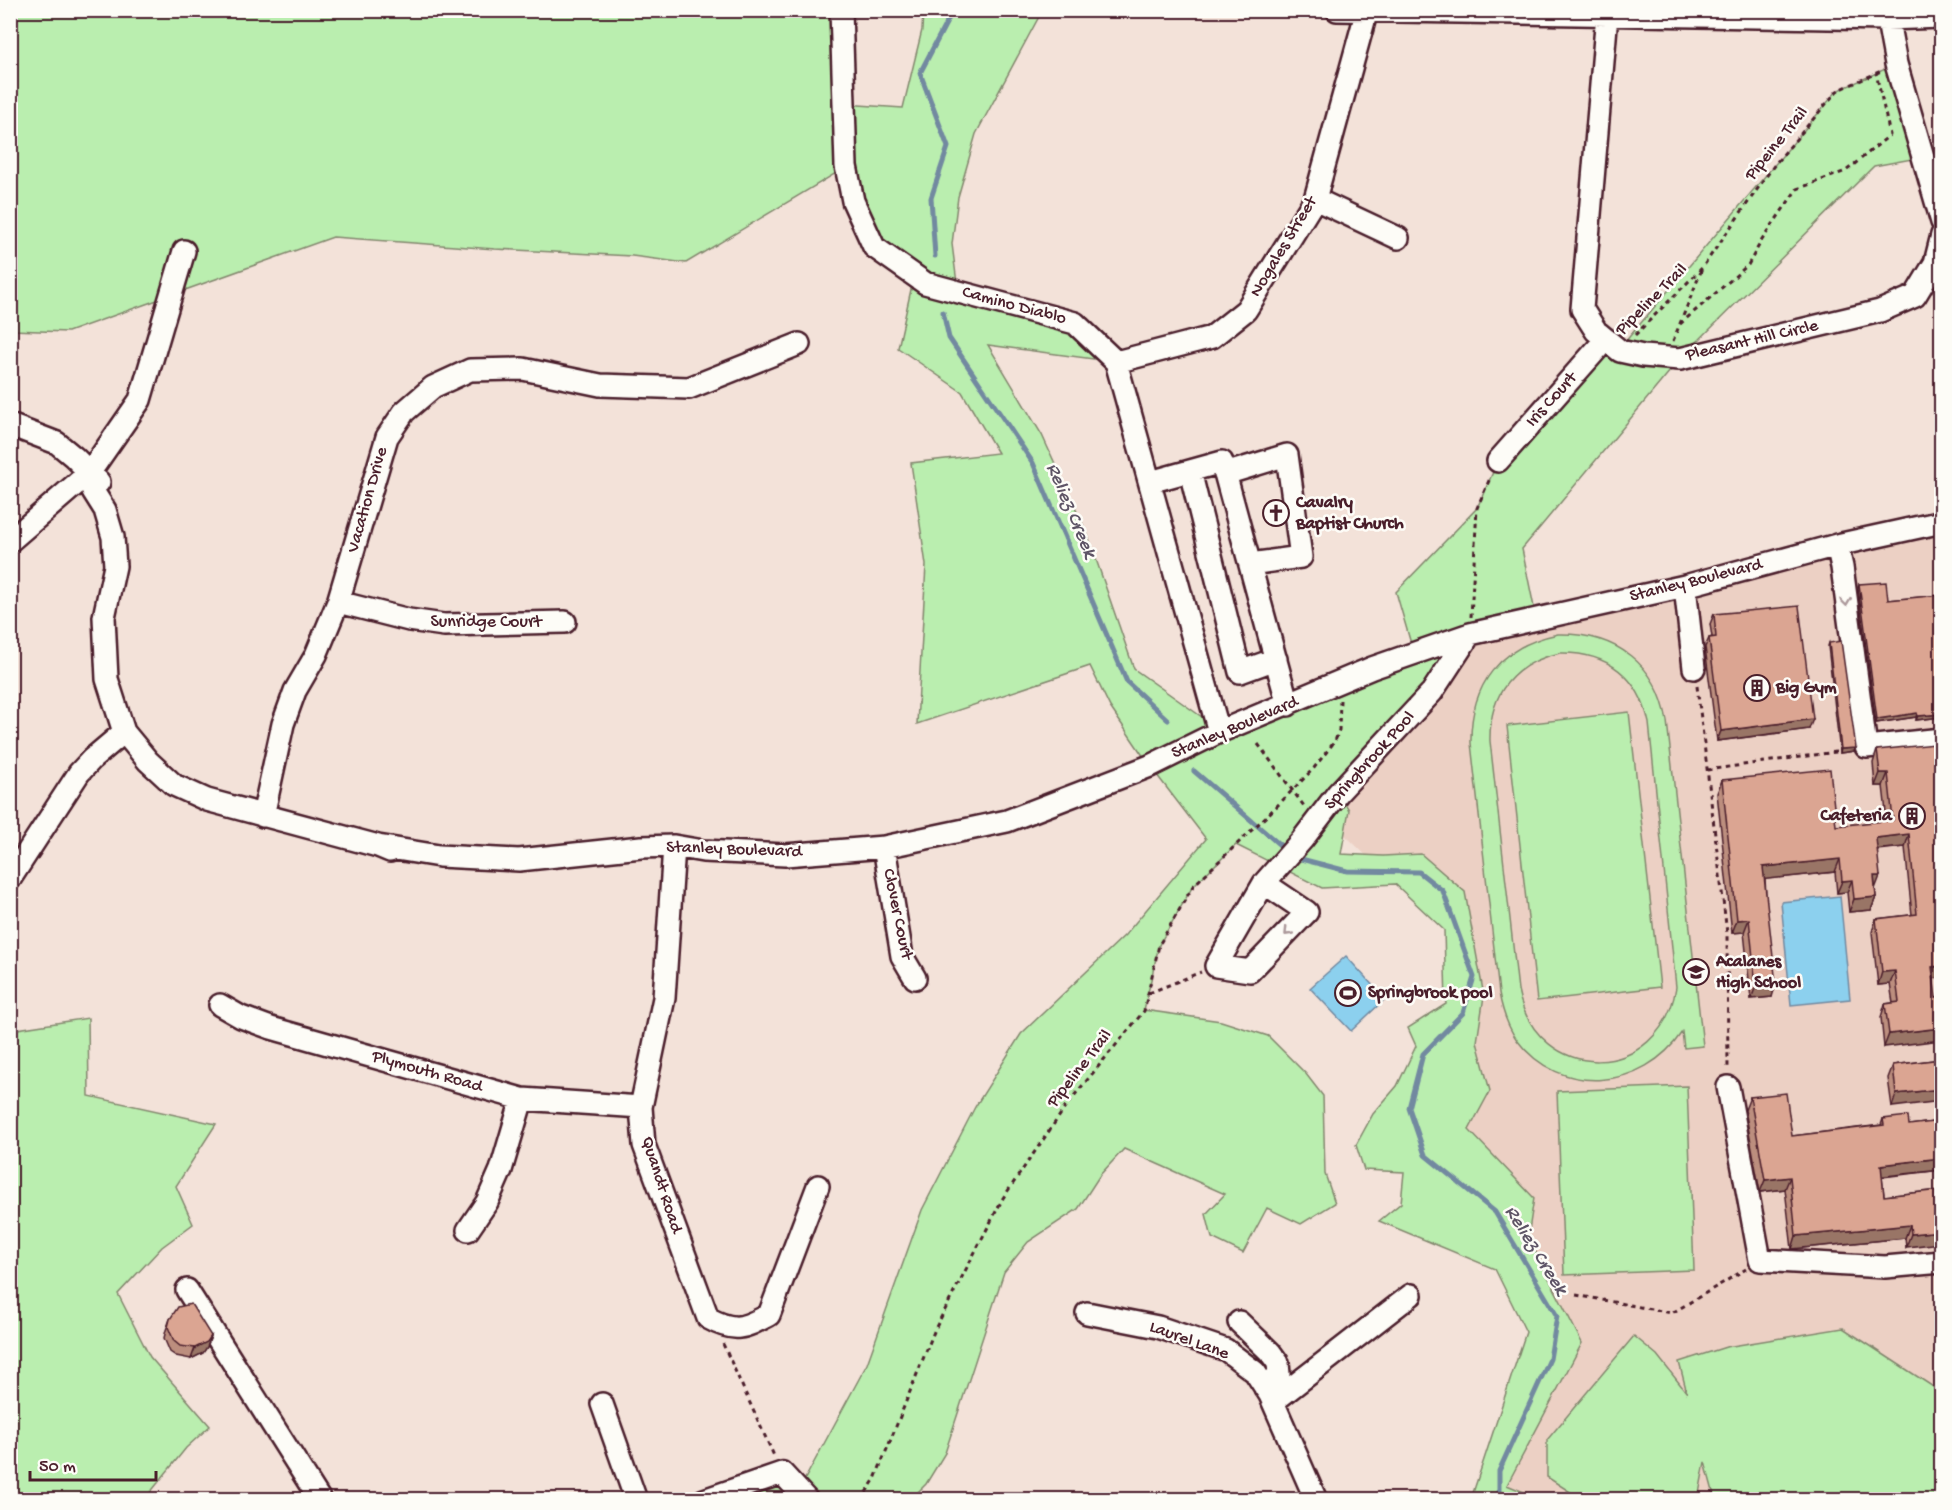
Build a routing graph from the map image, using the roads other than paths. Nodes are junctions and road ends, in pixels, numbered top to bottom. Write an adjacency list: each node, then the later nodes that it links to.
1 (841, 10): 14 (street, Camino Diablo)
2 (1337, 10): 3 (street)
3 (1367, 11): 4 (street); 7 (street, Nogales Street)
4 (1607, 14): 5 (street); 13 (street)
5 (1886, 15): 6 (street); 8 (street)
6 (1941, 17)
7 (1315, 199): 10 (street); 14 (street, Nogales Street)
8 (1941, 222)
9 (1941, 235): 13 (street, Pleasant Hill Circle)
10 (1398, 238)
11 (184, 251): 19 (street)
12 (799, 344): 26 (street, Vacation Drive)
13 (1613, 345): 16 (street, Iris Court)
14 (1116, 362): 20 (street)
15 (17, 430): 19 (street, Stanley Boulevard)
16 (1498, 461)
17 (1190, 471): 18 (street); 20 (street); 29 (street)
18 (1225, 474): 24 (street); 24 (street)
19 (93, 476): 22 (street); 32 (street, Stanley Boulevard)
20 (1150, 482): 33 (street)
21 (1941, 522): 23 (street, Stanley Boulevard)
22 (10, 541)
23 (1837, 545): 25 (street, Stanley Boulevard); 34 (street, one-way to 34)
24 (1250, 564): 29 (street)
25 (1685, 586): 28 (street, Stanley Boulevard); 30 (street)
26 (338, 602): 27 (street, Sunridge Court); 35 (street, Vacation Drive)
27 (565, 622)
28 (1470, 634): 31 (street, Stanley Boulevard); 39 (street, Springbrook Pool)
29 (1276, 659): 31 (street)
30 (1694, 668)
31 (1288, 705): 33 (street, Stanley Boulevard)
32 (124, 732): 35 (street, Stanley Boulevard); 38 (street)
33 (1220, 732): 37 (street, Stanley Boulevard)
34 (1941, 739)
35 (263, 816): 36 (street, Stanley Boulevard)
36 (674, 846): 37 (street, Stanley Boulevard); 44 (street, Quandt Road)
37 (884, 847): 40 (street, Clover Court)
38 (10, 879)
39 (1264, 883): 39 (street, Springbrook Pool, one-way to 39)
40 (915, 978)
41 (220, 1005): 43 (street, Plymouth Road)
42 (1728, 1087): 47 (street)
43 (522, 1099): 44 (street, Plymouth Road); 46 (street)
44 (640, 1107): 45 (street, Quandt Road)
45 (818, 1186)
46 (468, 1230)
47 (1941, 1262)
48 (187, 1290): 54 (street)
49 (1411, 1295): 52 (street)
50 (1087, 1313): 52 (street, Laurel Lane)
51 (1239, 1322): 52 (street)
52 (1269, 1395): 58 (street, Laurel Lane)
53 (602, 1404): 55 (street)
54 (320, 1500)
55 (636, 1500)
56 (704, 1500): 57 (street)
57 (807, 1500)
58 (1316, 1500)

